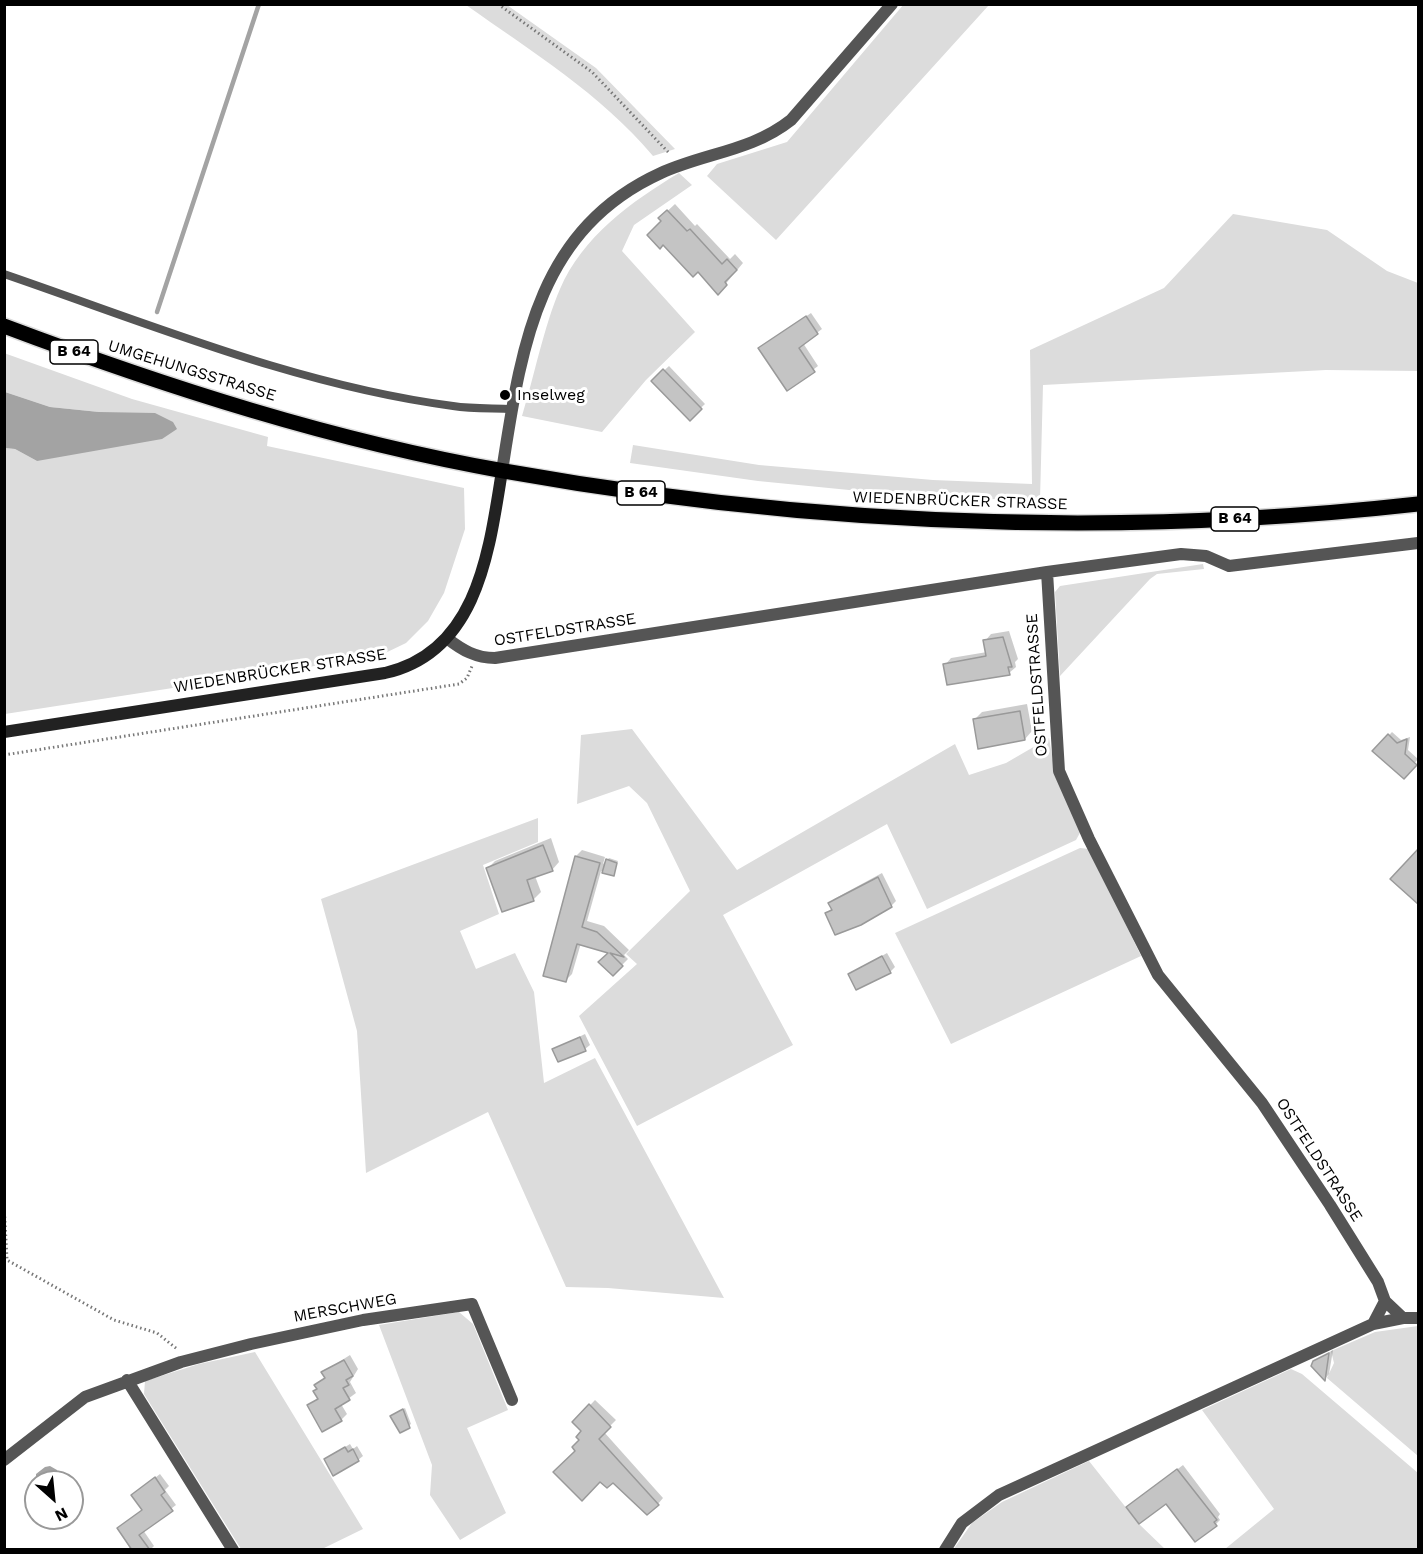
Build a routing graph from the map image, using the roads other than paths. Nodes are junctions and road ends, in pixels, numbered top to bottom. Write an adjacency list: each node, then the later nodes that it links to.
1 (892, 4): 4 (street)
2 (4, 273): 4 (lane)
3 (4, 326): 5 (main road, UMGEHUNGSSTRASSE / B 64)
4 (512, 409): 6 (street)
5 (302, 423): 6 (main road, WIEDENBRÜCKER STRASSE / B 64)
6 (501, 471): 7 (main road, WIEDENBRÜCKER STRASSE / B 64); 10 (main road, WIEDENBRÜCKER STRASSE)
7 (1419, 504)
8 (1419, 543): 9 (street, OSTFELDSTRASSE)
9 (1047, 572): 10 (street, OSTFELDSTRASSE); 12 (street, OSTFELDSTRASSE)
10 (448, 639): 11 (main road, WIEDENBRÜCKER STRASSE)
11 (4, 732)
12 (1385, 1301): 13 (street); 15 (street)
13 (1403, 1318): 14 (street); 15 (street)
14 (1419, 1318)
15 (1373, 1324): 20 (street)
16 (127, 1380): 17 (street, MERSCHWEG); 18 (street, MERSCHWEG); 19 (street)
17 (512, 1400)
18 (4, 1460)
19 (233, 1550)
20 (945, 1550)

